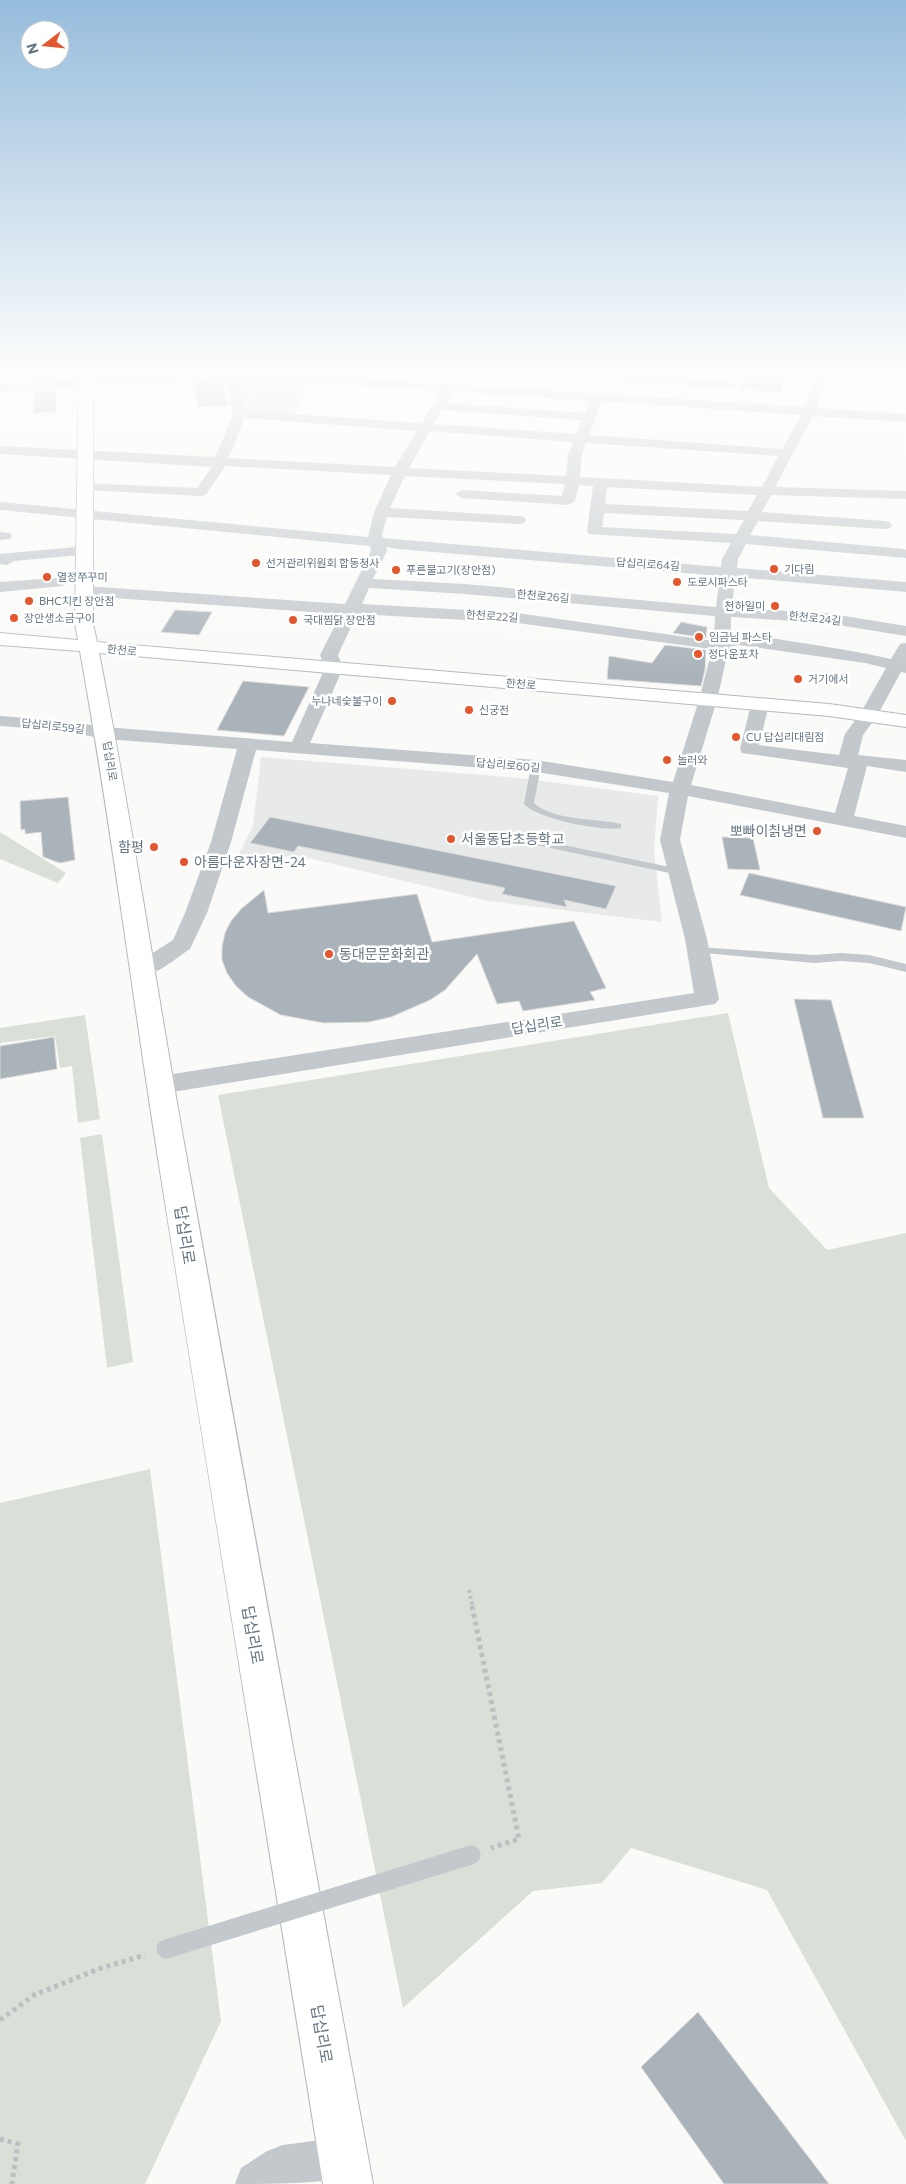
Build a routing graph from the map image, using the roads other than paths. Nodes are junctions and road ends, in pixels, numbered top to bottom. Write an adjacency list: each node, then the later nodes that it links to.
1 (86, 471): 14 (main road, 답십리로)
2 (216, 471): 14 (street)
3 (400, 471): 7 (street); 17 (street)
4 (574, 471): 8 (street)
5 (776, 471): 11 (street)
6 (737, 472): 10 (street)
7 (469, 474): 8 (street); 12 (street)
8 (573, 480): 9 (street); 12 (street)
9 (601, 482): 10 (street); 16 (street)
10 (738, 490): 11 (street)
11 (765, 491): 13 (street); 18 (street)
12 (462, 494): 21 (street)
13 (899, 495): 20 (street)
14 (86, 499): 15 (street); 23 (street, 답십리로64길); 24 (main road, 답십리로)
15 (0, 506)
16 (597, 508): 18 (street); 22 (street)
17 (381, 512): 21 (street); 23 (street)
18 (753, 516): 20 (street); 22 (street)
19 (519, 520): 21 (street)
20 (885, 525): 25 (street)
21 (455, 533): 23 (street, 답십리로64길); 28 (street, 답십리로64길)
22 (741, 539): 25 (street); 29 (street)
23 (378, 542): 30 (street)
24 (86, 552): 27 (street); 32 (main road, 답십리로)
25 (877, 552): 26 (street)
26 (904, 554)
27 (0, 559)
28 (490, 571): 29 (street, 답십리로64길); 30 (street, 한천로26길); 35 (street, 한천로26길); 36 (street)
29 (730, 572): 33 (street, 답십리로64길); 35 (street)
30 (362, 584): 34 (street)
31 (0, 587): 32 (street)
32 (71, 587): 34 (street, 한천로22길); 40 (main road, 답십리로)
33 (906, 587)
34 (349, 609): 36 (street, 한천로22길); 43 (street)
35 (723, 611): 37 (street, 한천로24길); 39 (street)
36 (474, 615): 39 (street, 한천로22길)
37 (906, 630)
38 (0, 639): 40 (main road, 한천로)
39 (722, 642): 42 (street, 한천로22길); 44 (street)
40 (89, 646): 43 (main road, 한천로); 49 (main road, 답십리로)
41 (906, 648): 42 (street)
42 (901, 667): 46 (street)
43 (334, 668): 44 (main road, 한천로); 51 (street)
44 (708, 700): 45 (main road, 한천로); 55 (street)
45 (760, 705): 46 (main road, 한천로); 52 (street)
46 (868, 716): 48 (main road, 한천로); 52 (street)
47 (0, 721): 49 (street, 답십리로59길)
48 (906, 721)
49 (105, 733): 50 (street, 답십리로60길); 63 (main road, 답십리로)
50 (250, 744): 51 (street, 답십리로60길); 63 (street)
51 (298, 748): 53 (street, 답십리로60길)
52 (853, 761): 54 (street); 56 (street)
53 (536, 766): 55 (street, 답십리로60길); 57 (lane)
54 (906, 766)
55 (680, 790): 56 (street, 답십리로60길); 60 (street)
56 (844, 820): 58 (street, 답십리로60길)
57 (617, 826)
58 (906, 832)
59 (520, 839): 60 (lane)
60 (678, 872): 61 (street)
61 (698, 950): 62 (lane); 64 (street, 답십리로)
62 (906, 968)
63 (142, 970): 64 (main road, 답십리로)
64 (160, 1085): 67 (main road, 답십리로)
65 (470, 1854): 66 (lane, bridge)
66 (166, 1949)
67 (346, 2172): 68 (street)
68 (257, 2184)

